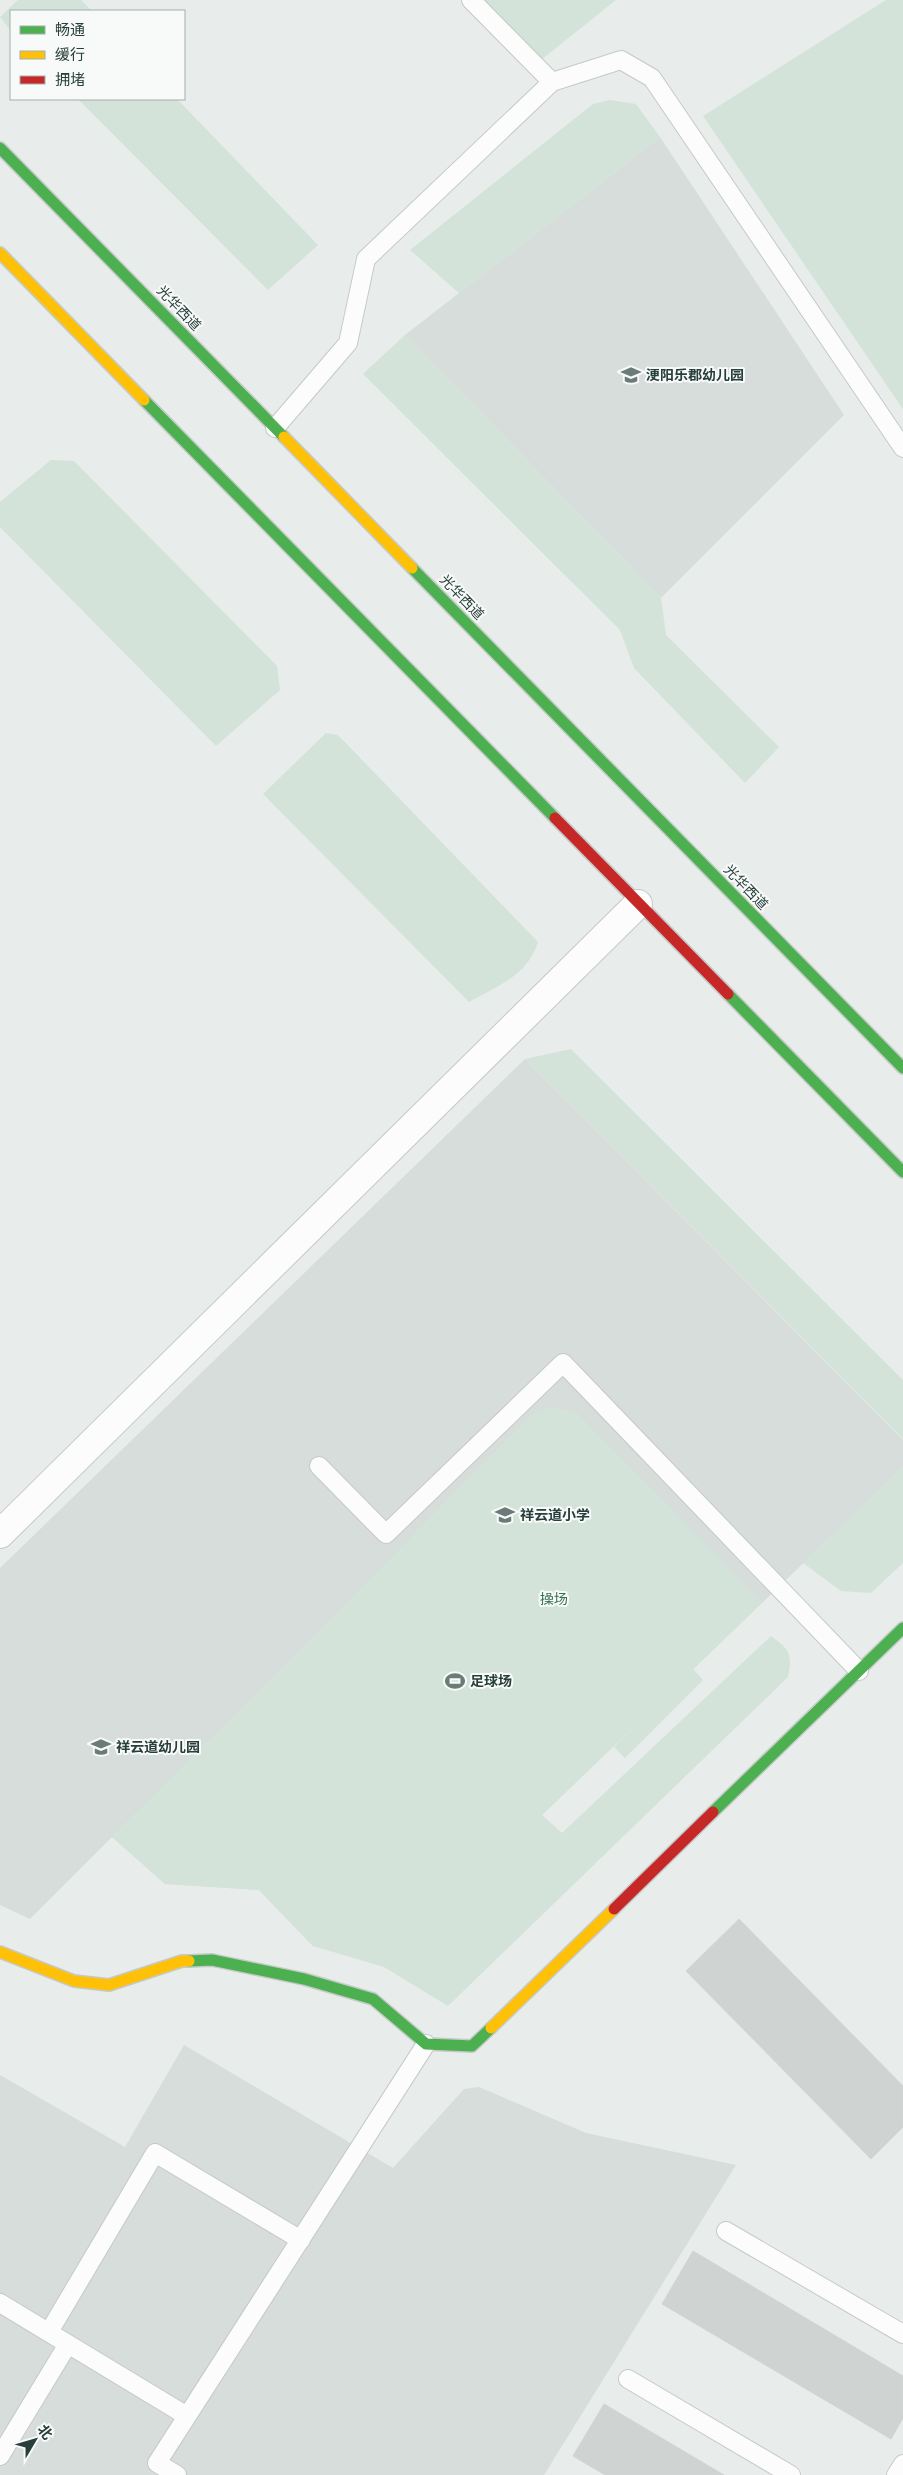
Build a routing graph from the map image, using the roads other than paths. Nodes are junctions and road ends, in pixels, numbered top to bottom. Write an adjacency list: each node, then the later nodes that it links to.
1 (471, 0): 2 (lane)
2 (552, 82): 5 (lane); 6 (lane)
3 (0, 148): 5 (main road, 光华西道)
4 (0, 254): 7 (main road)
5 (275, 428): 8 (main road, 光华西道)
6 (903, 448)
7 (638, 904): 9 (main road); 11 (street)
8 (903, 1068)
9 (903, 1172)
10 (319, 1466): 13 (lane)
11 (0, 1534)
12 (903, 1628): 13 (main road)
13 (859, 1671): 15 (main road)
14 (0, 1952): 15 (main road)
15 (426, 2044): 17 (lane)
16 (726, 2230): 20 (lane)
17 (301, 2240): 19 (lane); 23 (lane)
18 (0, 2303): 19 (lane)
19 (49, 2332): 21 (lane)
20 (903, 2334)
21 (68, 2344): 23 (lane); 24 (lane)
22 (628, 2379): 27 (lane)
23 (187, 2416): 26 (lane)
24 (0, 2456)
25 (903, 2464): 28 (lane)
26 (177, 2475)
27 (791, 2475)
28 (896, 2475)

